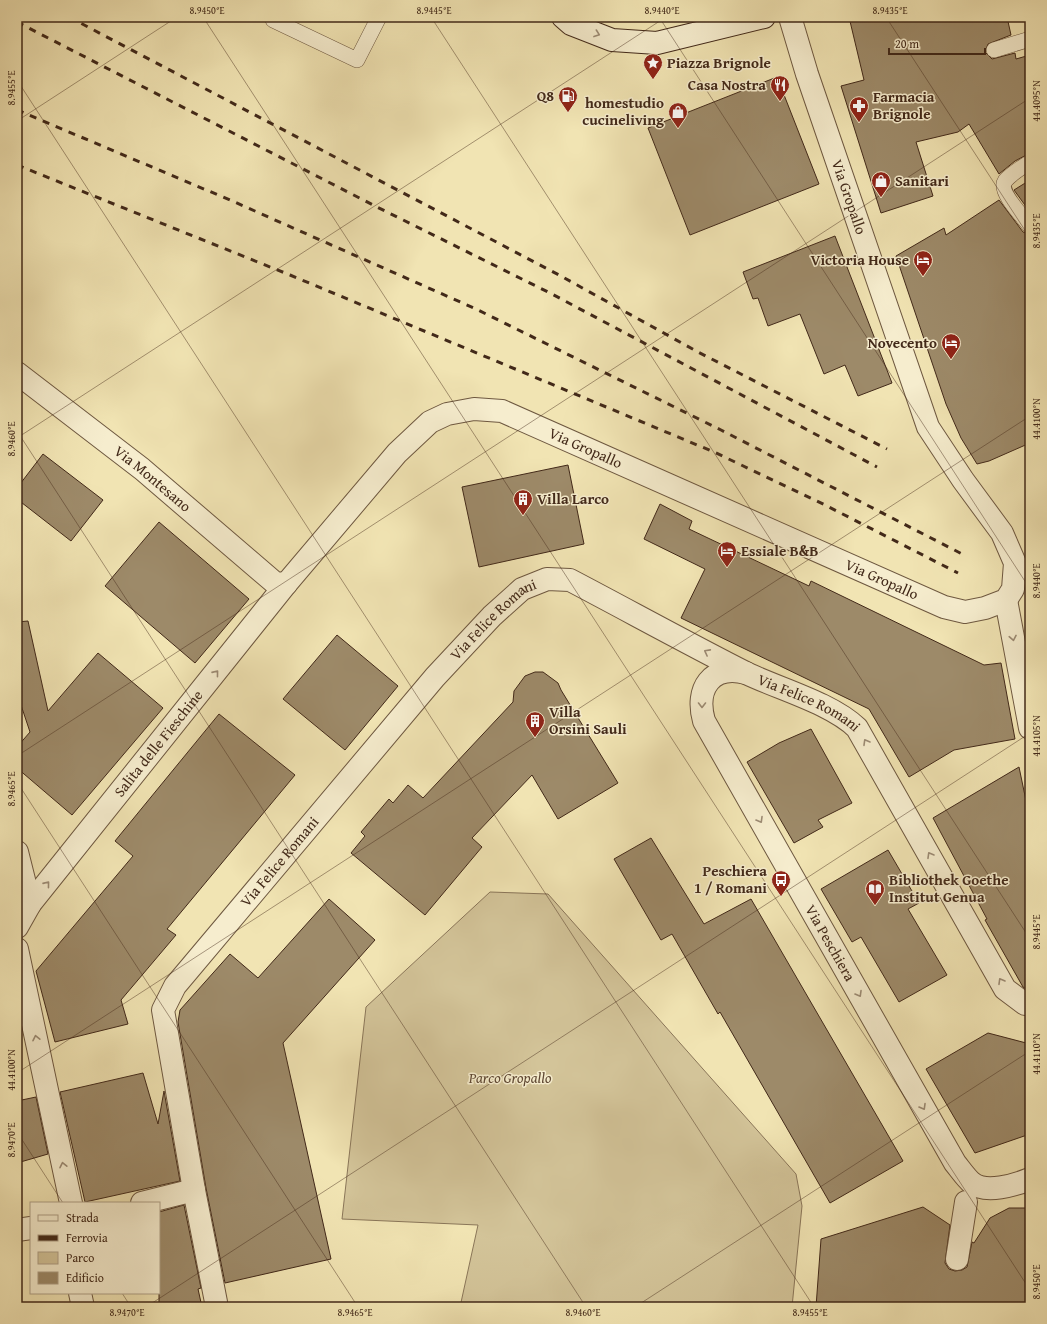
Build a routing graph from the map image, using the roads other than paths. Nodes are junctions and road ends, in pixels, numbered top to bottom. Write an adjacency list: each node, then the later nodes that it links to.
1 (379, 17): 5 (lane)
2 (563, 17): 6 (street, one-way to 6)
3 (764, 17): 6 (street)
4 (790, 17): 13 (street, Via Gropallo)
5 (272, 18)
6 (723, 23)
7 (1030, 39): 8 (lane)
8 (994, 50)
9 (1030, 162): 10 (lane)
10 (1030, 226)
11 (17, 373): 12 (street, Via Montesano)
12 (286, 584): 13 (street, Via Gropallo); 17 (street, Salita delle Fieschine, one-way to 12)
13 (1006, 600): 15 (street, one-way to 15)
14 (747, 673): 20 (street, Via Felice Romani, one-way to 14); 21 (street, Via Peschiera, one-way to 21); 22 (street, Via Felice Romani, one-way to 22)
15 (1030, 728)
16 (17, 852): 17 (street)
17 (30, 904): 18 (street, Salita delle Fieschine)
18 (17, 927)
19 (17, 949): 23 (street, one-way to 19)
20 (1030, 1004)
21 (1030, 1179)
22 (194, 1190): 24 (street); 30 (street, Via Felice Romani)
23 (71, 1202)
24 (146, 1202)
25 (966, 1202): 28 (street)
26 (30, 1228): 27 (street)
27 (17, 1230)
28 (957, 1259)
29 (80, 1294): 31 (street)
30 (216, 1302)
31 (83, 1307)

